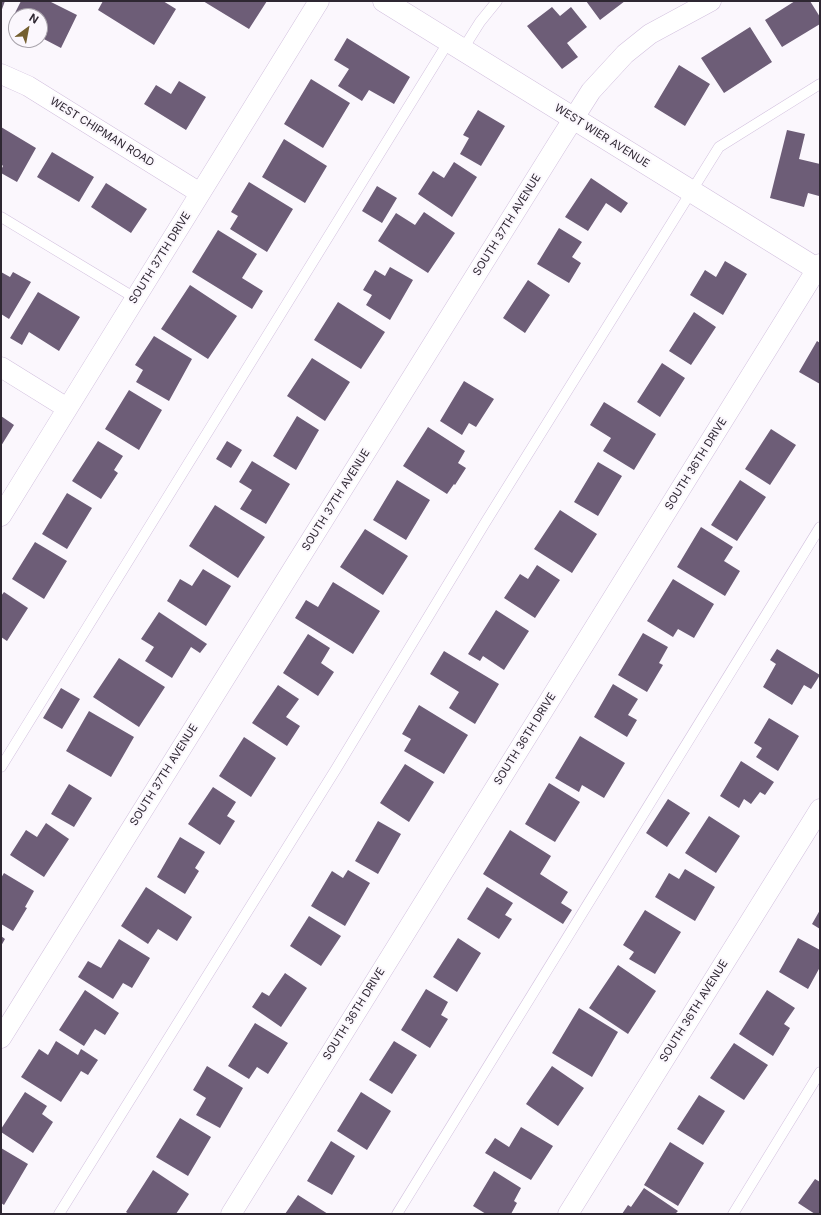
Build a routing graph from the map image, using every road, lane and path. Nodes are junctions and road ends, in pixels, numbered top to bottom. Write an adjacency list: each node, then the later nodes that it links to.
1 (319, 1): 10 (street, SOUTH 37TH DRIVE)
2 (384, 1): 5 (street, WEST WIER AVENUE)
3 (497, 1): 5 (lane)
4 (711, 1): 8 (street, SOUTH 37TH AVENUE)
5 (456, 45): 8 (street, WEST WIER AVENUE); 18 (lane)
6 (1, 74): 10 (street, WEST CHIPMAN ROAD)
7 (820, 84): 9 (lane)
8 (574, 118): 9 (street, WEST WIER AVENUE); 20 (street, SOUTH 37TH AVENUE)
9 (691, 191): 12 (street, WEST WIER AVENUE); 22 (lane)
10 (200, 193): 13 (street, SOUTH 37TH DRIVE)
11 (1, 216): 13 (lane)
12 (819, 268): 23 (street, SOUTH 36TH DRIVE)
13 (136, 298): 15 (street, SOUTH 37TH DRIVE)
14 (1, 367): 15 (street)
15 (67, 408): 16 (street, SOUTH 37TH DRIVE)
16 (1, 515)
17 (820, 527): 24 (lane)
18 (1, 766)
19 (820, 808): 25 (street, SOUTH 36TH AVENUE)
20 (1, 1038)
21 (820, 1072): 26 (lane)
22 (59, 1214)
23 (231, 1214)
24 (397, 1214)
25 (568, 1214)
26 (733, 1214)

